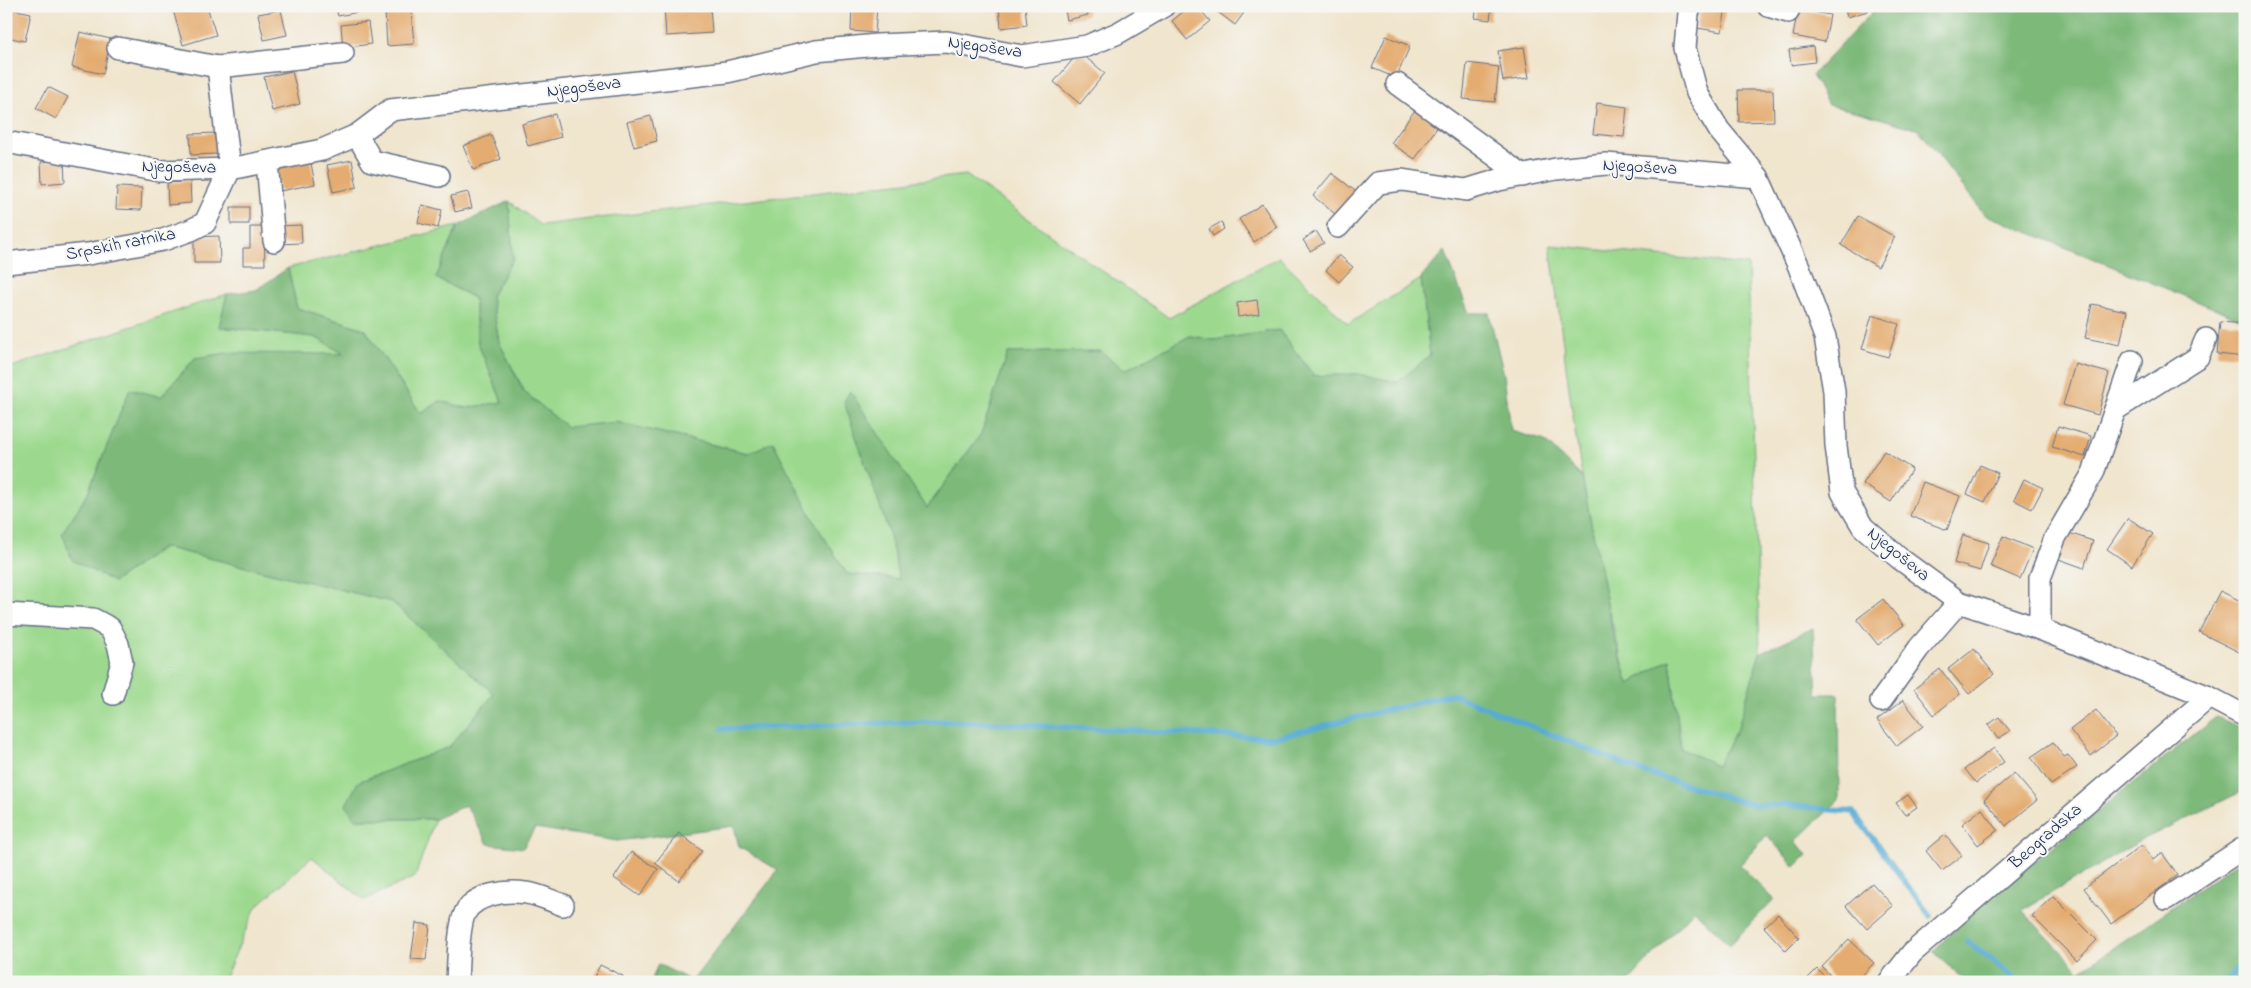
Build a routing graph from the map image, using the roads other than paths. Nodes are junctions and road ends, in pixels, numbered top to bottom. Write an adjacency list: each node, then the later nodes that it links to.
1 (1164, 6): 9 (street, Njegoševa)
2 (1691, 6): 15 (street, Njegoševa)
3 (1768, 6): 4 (street)
4 (1788, 12)
5 (118, 48): 7 (street)
6 (343, 53): 7 (street)
7 (218, 67): 12 (street)
8 (1396, 84): 14 (street)
9 (357, 134): 11 (street, Njegoševa); 13 (street)
10 (6, 142): 12 (street, Njegoševa)
11 (267, 162): 12 (street, Njegoševa); 17 (street)
12 (230, 168): 18 (street, Srpskih ratnika)
13 (439, 176)
14 (1523, 176): 15 (street, Njegoševa); 16 (street, Njegoševa)
15 (1758, 177): 22 (street, Njegoševa)
16 (1338, 227)
17 (274, 241)
18 (6, 263)
19 (2206, 339): 21 (street)
20 (2132, 360): 21 (street)
21 (2115, 410): 24 (street)
22 (1959, 602): 24 (street, Njegoševa); 27 (street)
23 (6, 614): 25 (street)
24 (2040, 629): 26 (street, Njegoševa)
25 (113, 694)
26 (2209, 697): 28 (street, Njegoševa); 33 (street, Beogradska)
27 (1881, 701)
28 (2245, 716)
29 (2245, 847): 30 (street)
30 (2166, 899)
31 (563, 905): 32 (street)
32 (457, 982)
33 (1889, 982)

